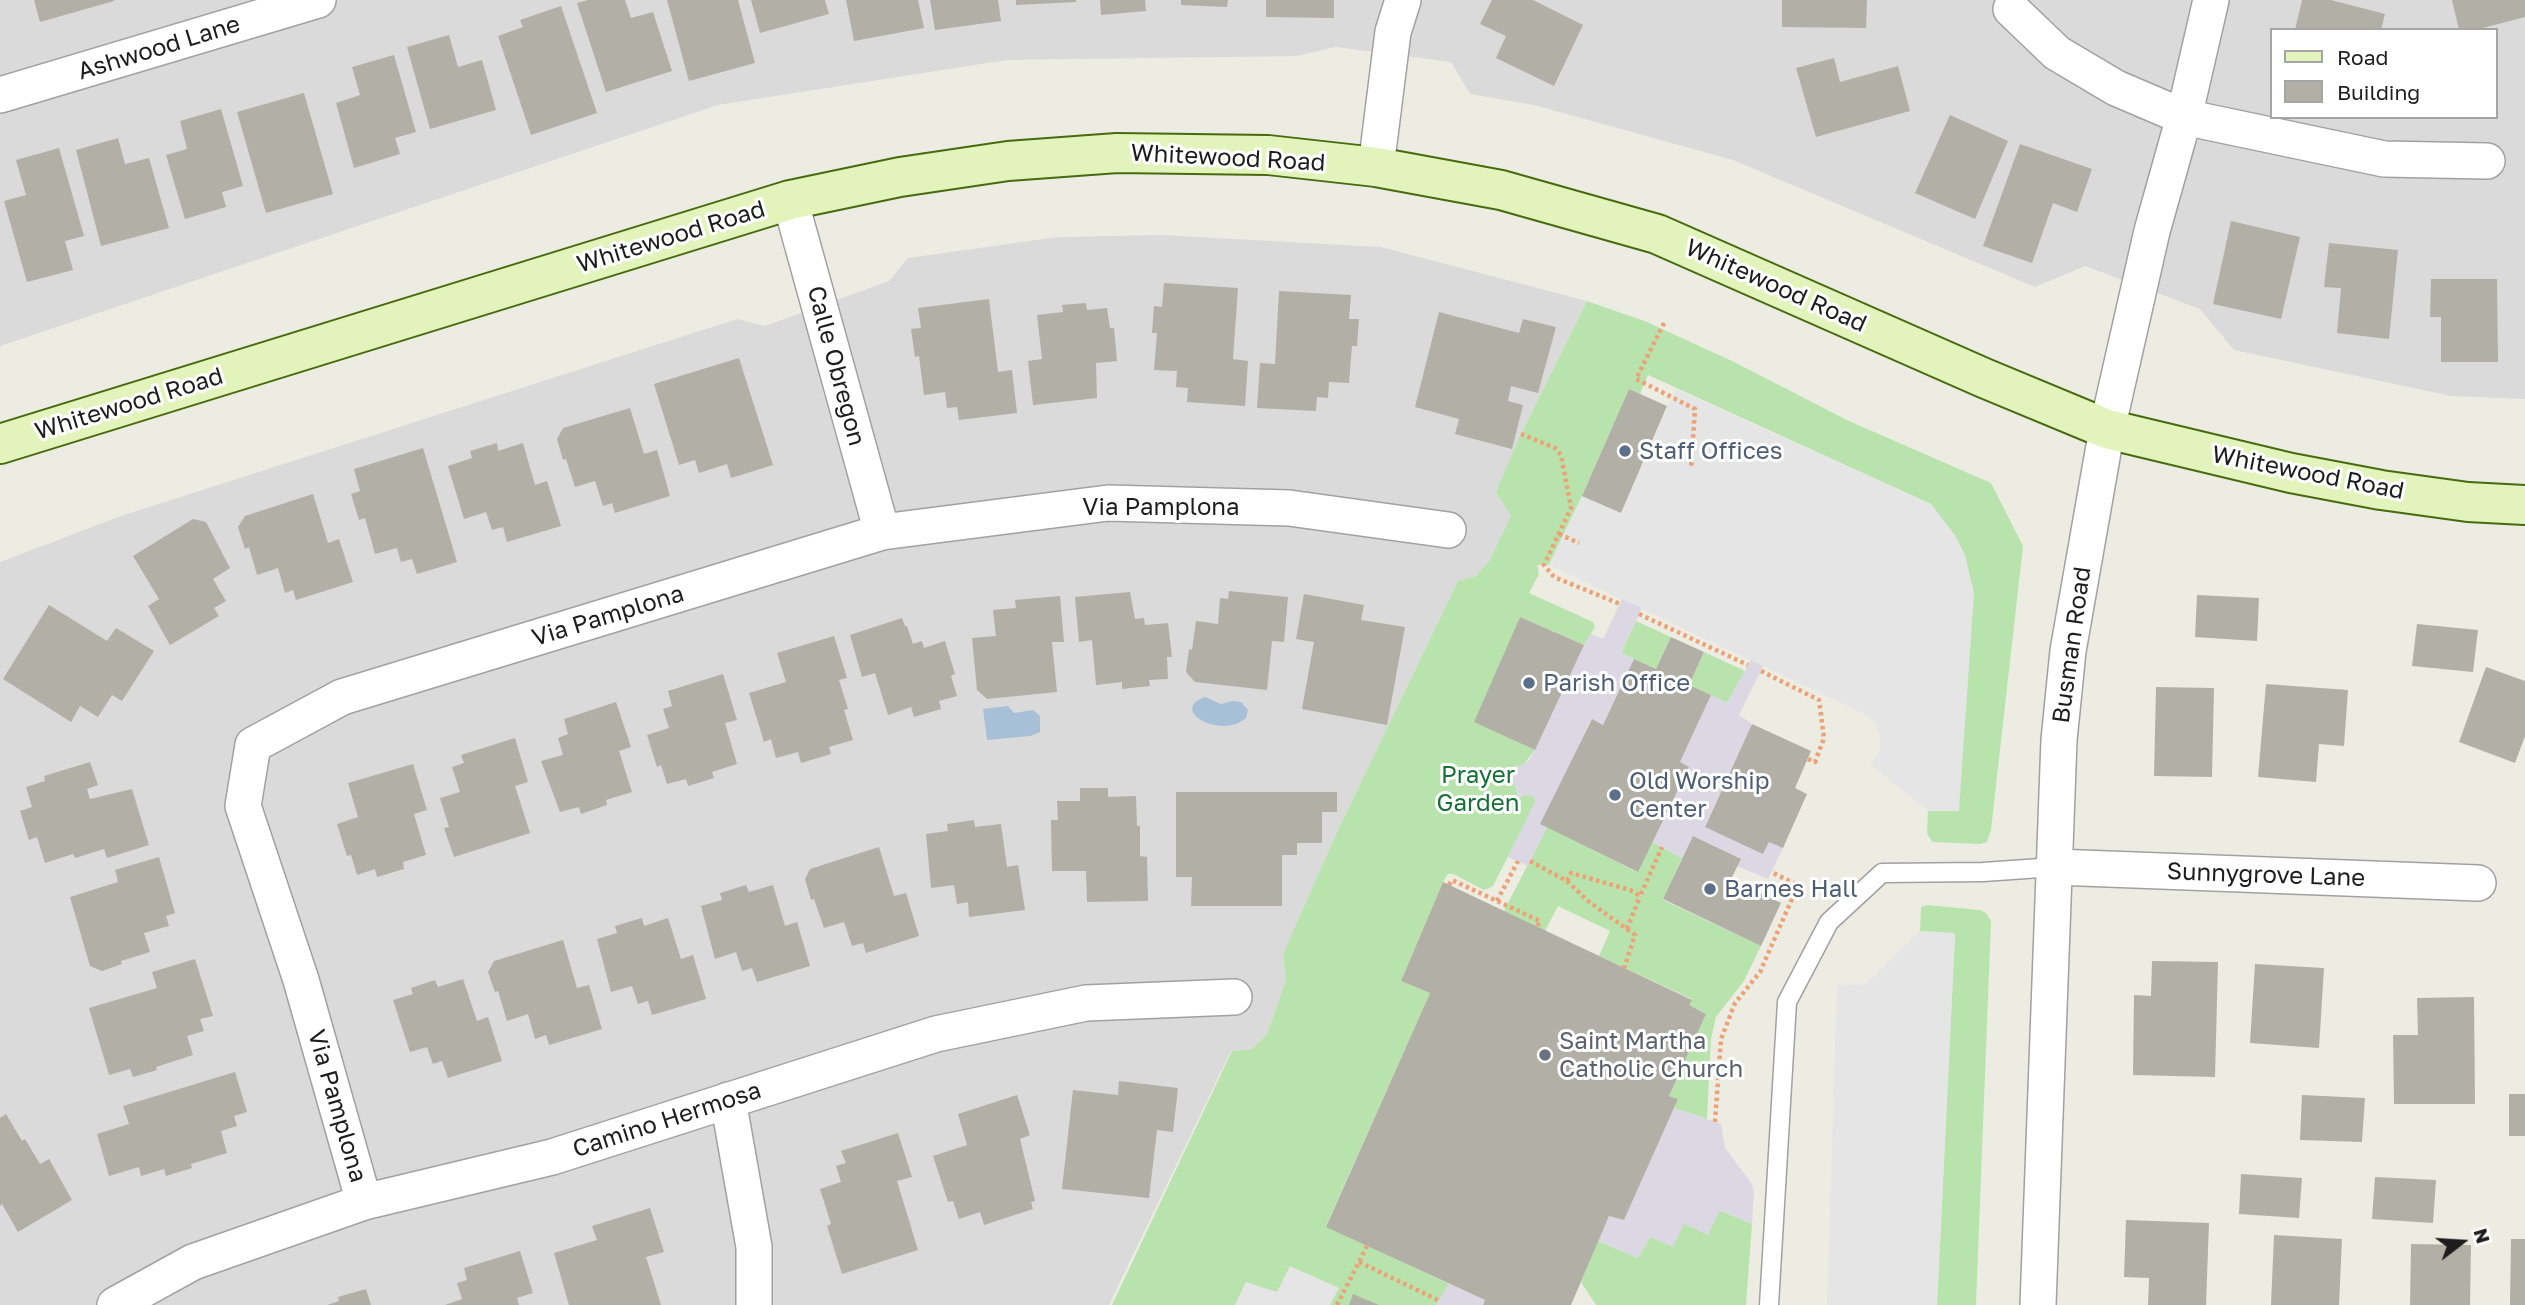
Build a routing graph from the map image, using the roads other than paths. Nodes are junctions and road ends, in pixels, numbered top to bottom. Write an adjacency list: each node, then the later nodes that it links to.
1 (318, 0): 5 (street, Ashwood Lane)
2 (1403, 0): 8 (street)
3 (2211, 0): 6 (street, Busman Road)
4 (2011, 9): 6 (street)
5 (0, 95)
6 (2184, 117): 7 (street); 10 (street, Busman Road)
7 (2487, 161)
8 (1376, 167): 9 (main road, Whitewood Road); 10 (main road, Whitewood Road)
9 (790, 200): 11 (main road, Whitewood Road); 14 (street, Calle Obregon)
10 (2107, 429): 12 (main road, Whitewood Road); 15 (street, Busman Road)
11 (0, 444)
12 (2525, 505)
13 (1448, 530): 14 (street, Via Pamplona)
14 (882, 532): 19 (street, Via Pamplona)
15 (2054, 867): 16 (street, Sunnygrove Lane); 22 (lane); 23 (street, Busman Road)
16 (2478, 883)
17 (1234, 997): 18 (street, Camino Hermosa)
18 (728, 1100): 19 (street, Camino Hermosa); 21 (street)
19 (364, 1202): 20 (street, Camino Hermosa)
20 (115, 1305)
21 (754, 1305)
22 (1769, 1305)
23 (2038, 1305)

